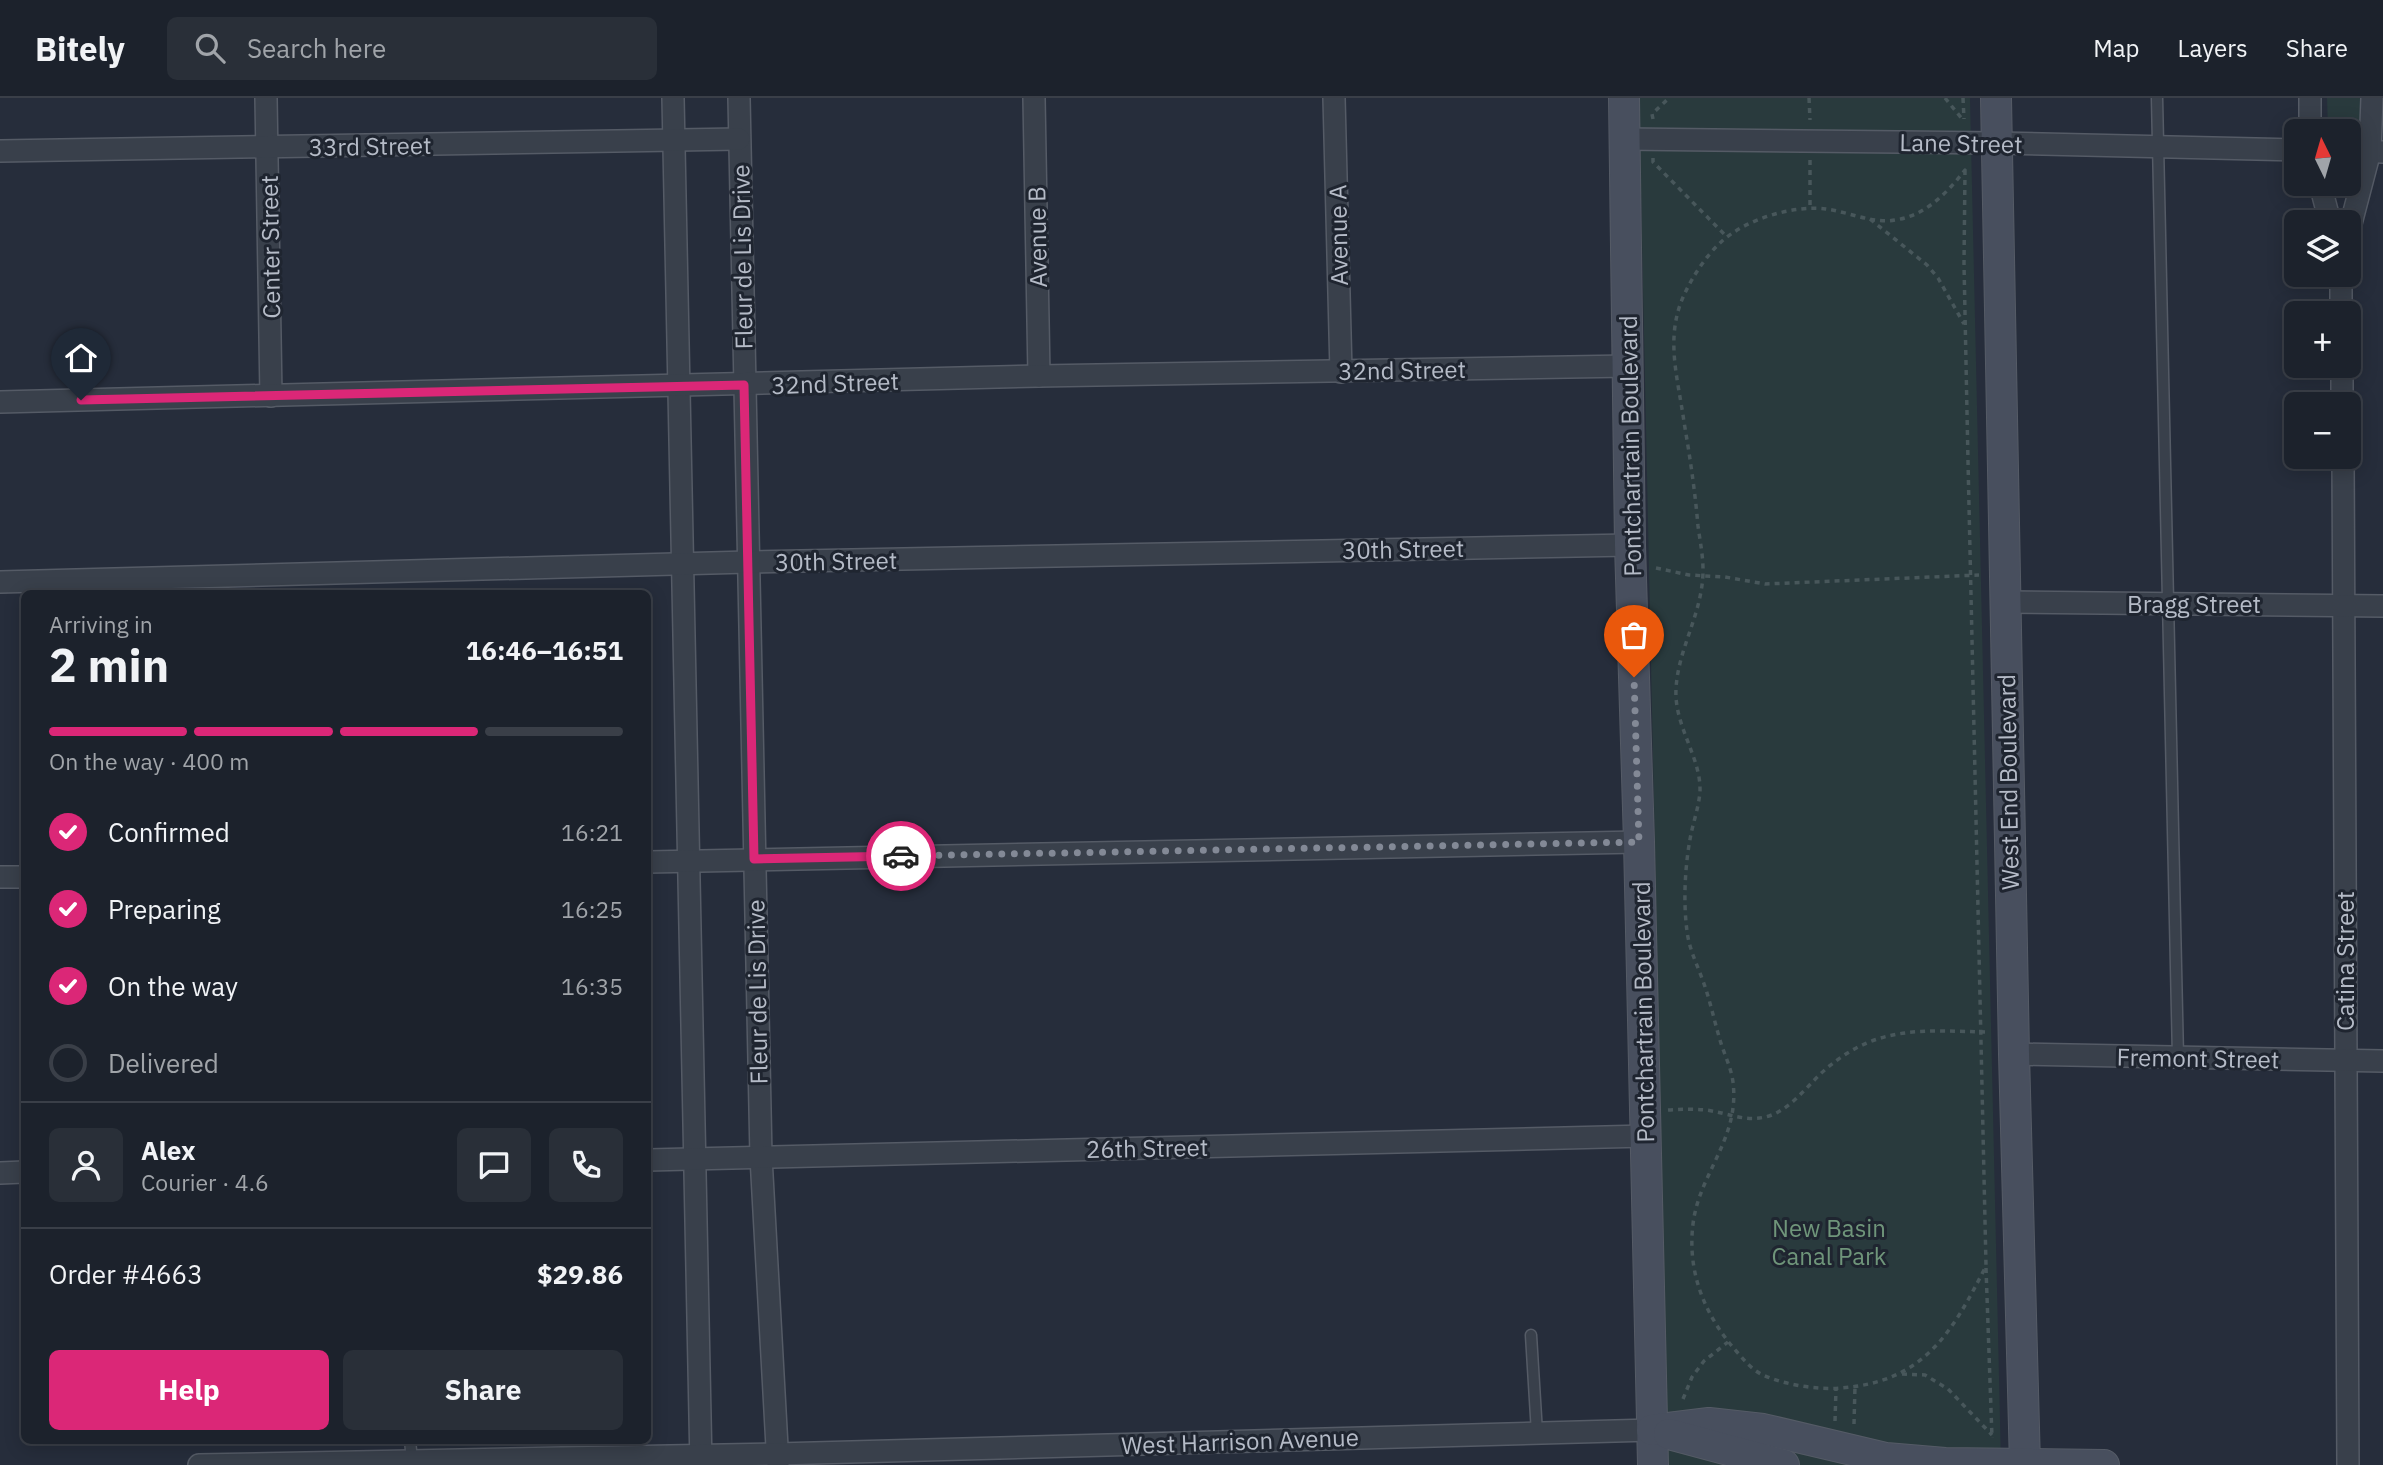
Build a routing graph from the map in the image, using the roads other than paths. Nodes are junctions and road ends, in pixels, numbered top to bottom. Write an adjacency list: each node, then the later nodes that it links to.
1 (266, 98): 17 (street, Center Street)
2 (673, 98): 14 (street)
3 (738, 98): 12 (street, Fleur de Lis Drive)
4 (1034, 98): 24 (street, Avenue B)
5 (1334, 98): 23 (street, Avenue A)
6 (1624, 98): 13 (main road, Pontchartrain Boulevard)
7 (1996, 98): 15 (main road, West End Boulevard)
8 (2157, 98): 16 (lane)
9 (2310, 98): 11 (street)
10 (2372, 98): 20 (street)
11 (2310, 119)
12 (740, 139): 14 (street, 33rd Street); 25 (street, Fleur de Lis Drive)
13 (1625, 139): 15 (street, Lane Street); 22 (main road, Pontchartrain Boulevard)
14 (674, 141): 17 (street, 33rd Street); 26 (street)
15 (1997, 143): 16 (street, Lane Street); 34 (main road, West End Boulevard)
16 (2157, 146): 18 (street, Lane Street); 35 (lane)
17 (268, 148): 19 (street, 33rd Street); 27 (street, Center Street)
18 (2284, 150)
19 (0, 151)
20 (2377, 151): 21 (street)
21 (2357, 210)
22 (1629, 366): 23 (street, 32nd Street); 30 (main road, Pontchartrain Boulevard)
23 (1341, 372): 24 (street, 32nd Street)
24 (1039, 376): 25 (street, 32nd Street)
25 (744, 385): 26 (street, 32nd Street); 31 (street, Fleur de Lis Drive)
26 (679, 387): 27 (street, 32nd Street); 32 (street)
27 (271, 396): 28 (street, 32nd Street)
28 (0, 402)
29 (2343, 469): 36 (street, Catina Street)
30 (1631, 555): 31 (street, 30th Street); 38 (main road, Pontchartrain Boulevard)
31 (748, 562): 32 (street, 30th Street); 39 (street, Fleur de Lis Drive)
32 (683, 564): 33 (street, 30th Street); 40 (street)
33 (0, 582)
34 (2004, 588): 35 (street, Bragg Street); 44 (main road, West End Boulevard)
35 (2167, 604): 36 (street, Bragg Street); 45 (lane)
36 (2344, 605): 37 (street, Bragg Street); 46 (street, Catina Street)
37 (2383, 606)
38 (1639, 842): 39 (street); 48 (main road, Pontchartrain Boulevard)
39 (754, 859): 40 (street); 49 (street, Fleur de Lis Drive)
40 (689, 861): 41 (street); 50 (street)
41 (651, 862)
42 (0, 877): 43 (street)
43 (21, 877)
44 (2014, 1044): 45 (street, Fremont Street); 60 (main road, West End Boulevard)
45 (2178, 1058): 46 (street, Fremont Street)
46 (2345, 1061): 47 (street, Fremont Street); 65 (street, Catina Street)
47 (2383, 1061)
48 (1646, 1124): 49 (street, 26th Street); 55 (main road, Pontchartrain Boulevard)
49 (761, 1157): 50 (street, 26th Street); 58 (street, Fleur de Lis Drive)
50 (695, 1159): 51 (street, 26th Street); 59 (street)
51 (651, 1160)
52 (0, 1172): 53 (street)
53 (21, 1172)
54 (1531, 1335): 56 (lane)
55 (1652, 1430): 56 (street, West Harrison Avenue); 60 (main road); 62 (main road, Pontchartrain Boulevard); 63 (main road)
56 (1537, 1433): 58 (street, West Harrison Avenue)
57 (411, 1450): 59 (street, West Harrison Avenue); 61 (street, West Harrison Avenue)
58 (777, 1459): 59 (street, West Harrison Avenue)
59 (701, 1460)
60 (2025, 1464): 64 (main road)
61 (199, 1465)
62 (1653, 1465)
63 (1784, 1465)
64 (2104, 1465)
65 (2348, 1465)

